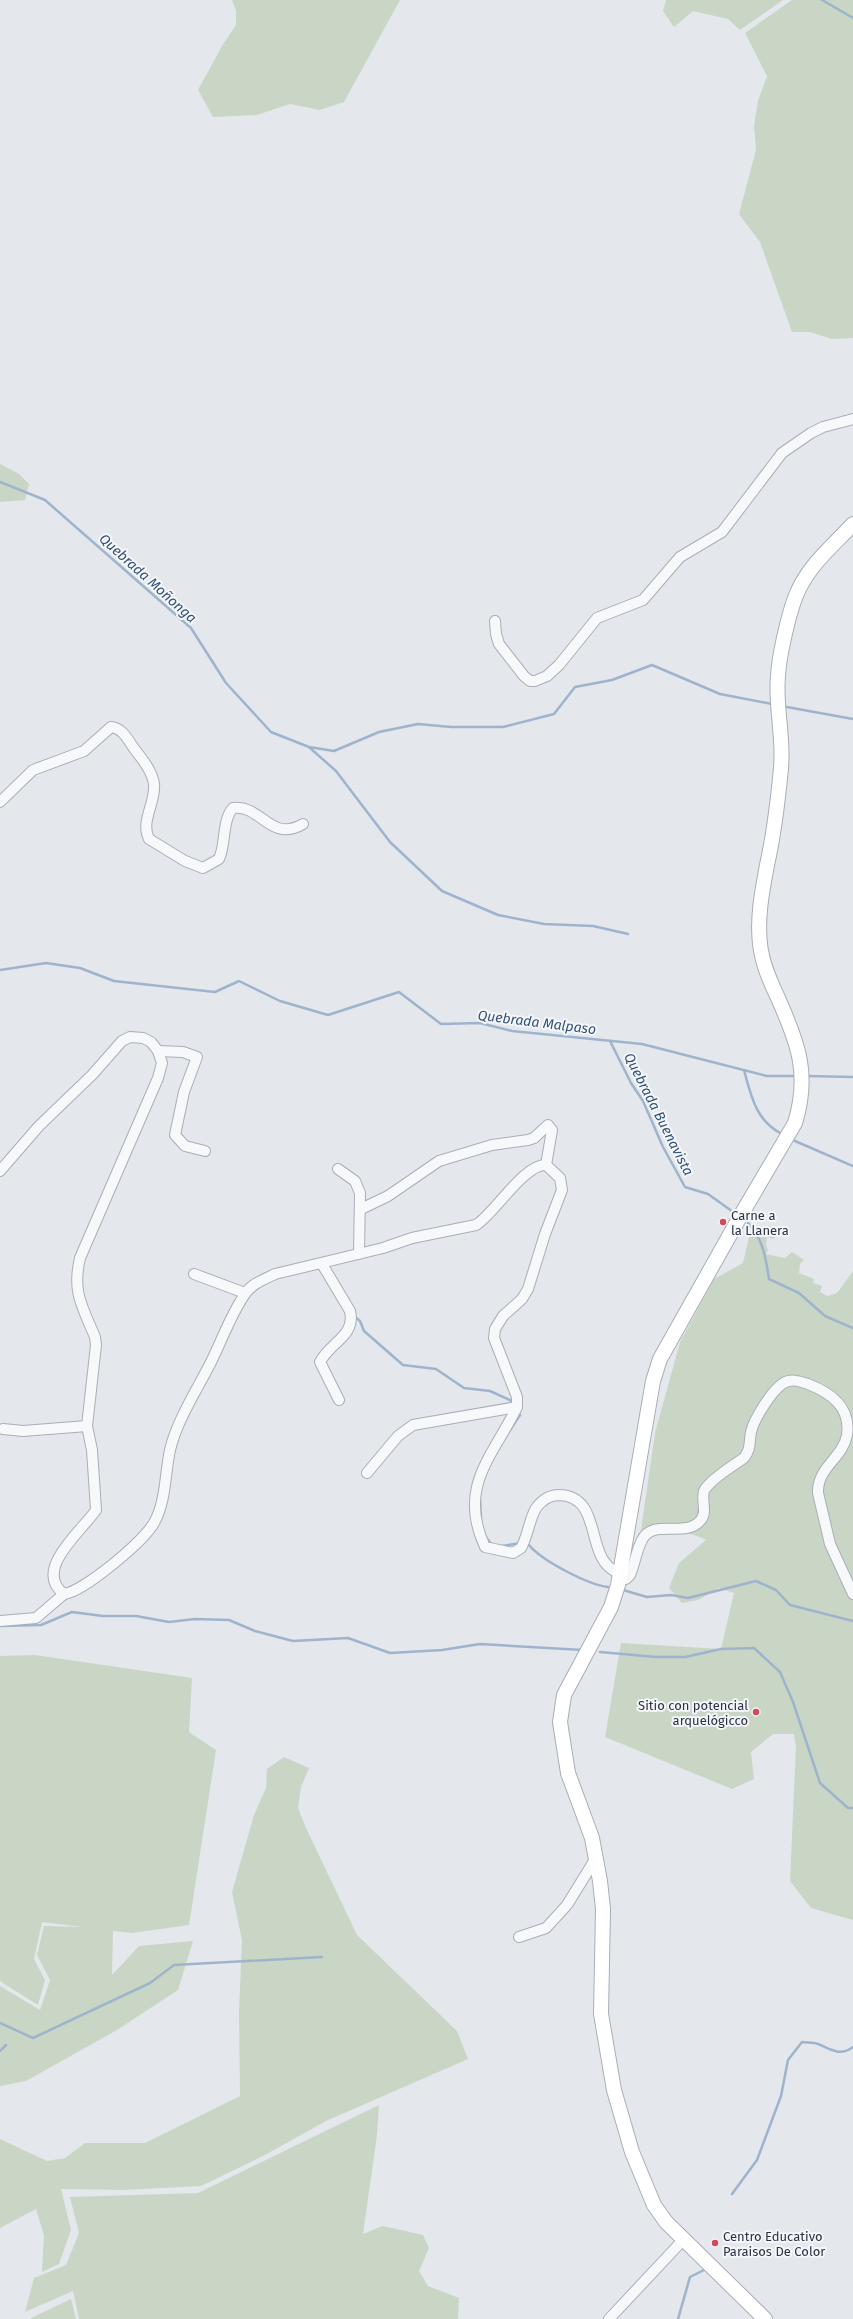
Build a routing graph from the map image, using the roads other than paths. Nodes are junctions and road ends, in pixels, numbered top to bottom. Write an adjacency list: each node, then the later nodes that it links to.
1 (853, 419): 3 (street)
2 (853, 524): 21 (main road)
3 (495, 621)
4 (0, 802): 5 (street)
5 (303, 824)
6 (158, 1051): 7 (street); 10 (street); 18 (street)
7 (206, 1151)
8 (546, 1165): 11 (street); 12 (street); 17 (street)
9 (338, 1169): 11 (street)
10 (0, 1171)
11 (361, 1209): 12 (street)
12 (358, 1254): 13 (street)
13 (322, 1264): 15 (street); 16 (street)
14 (194, 1274): 15 (street)
15 (245, 1293): 22 (street)
16 (338, 1400)
17 (517, 1408): 20 (street); 21 (street)
18 (87, 1426): 19 (street); 22 (street)
19 (3, 1429)
20 (367, 1473)
21 (620, 1579): 23 (street); 25 (main road)
22 (64, 1594): 24 (street)
23 (853, 1594)
24 (0, 1621)
25 (596, 1858): 26 (street); 27 (main road)
26 (522, 1941)
27 (684, 2239): 28 (street); 29 (main road)
28 (609, 2319)
29 (765, 2319)

